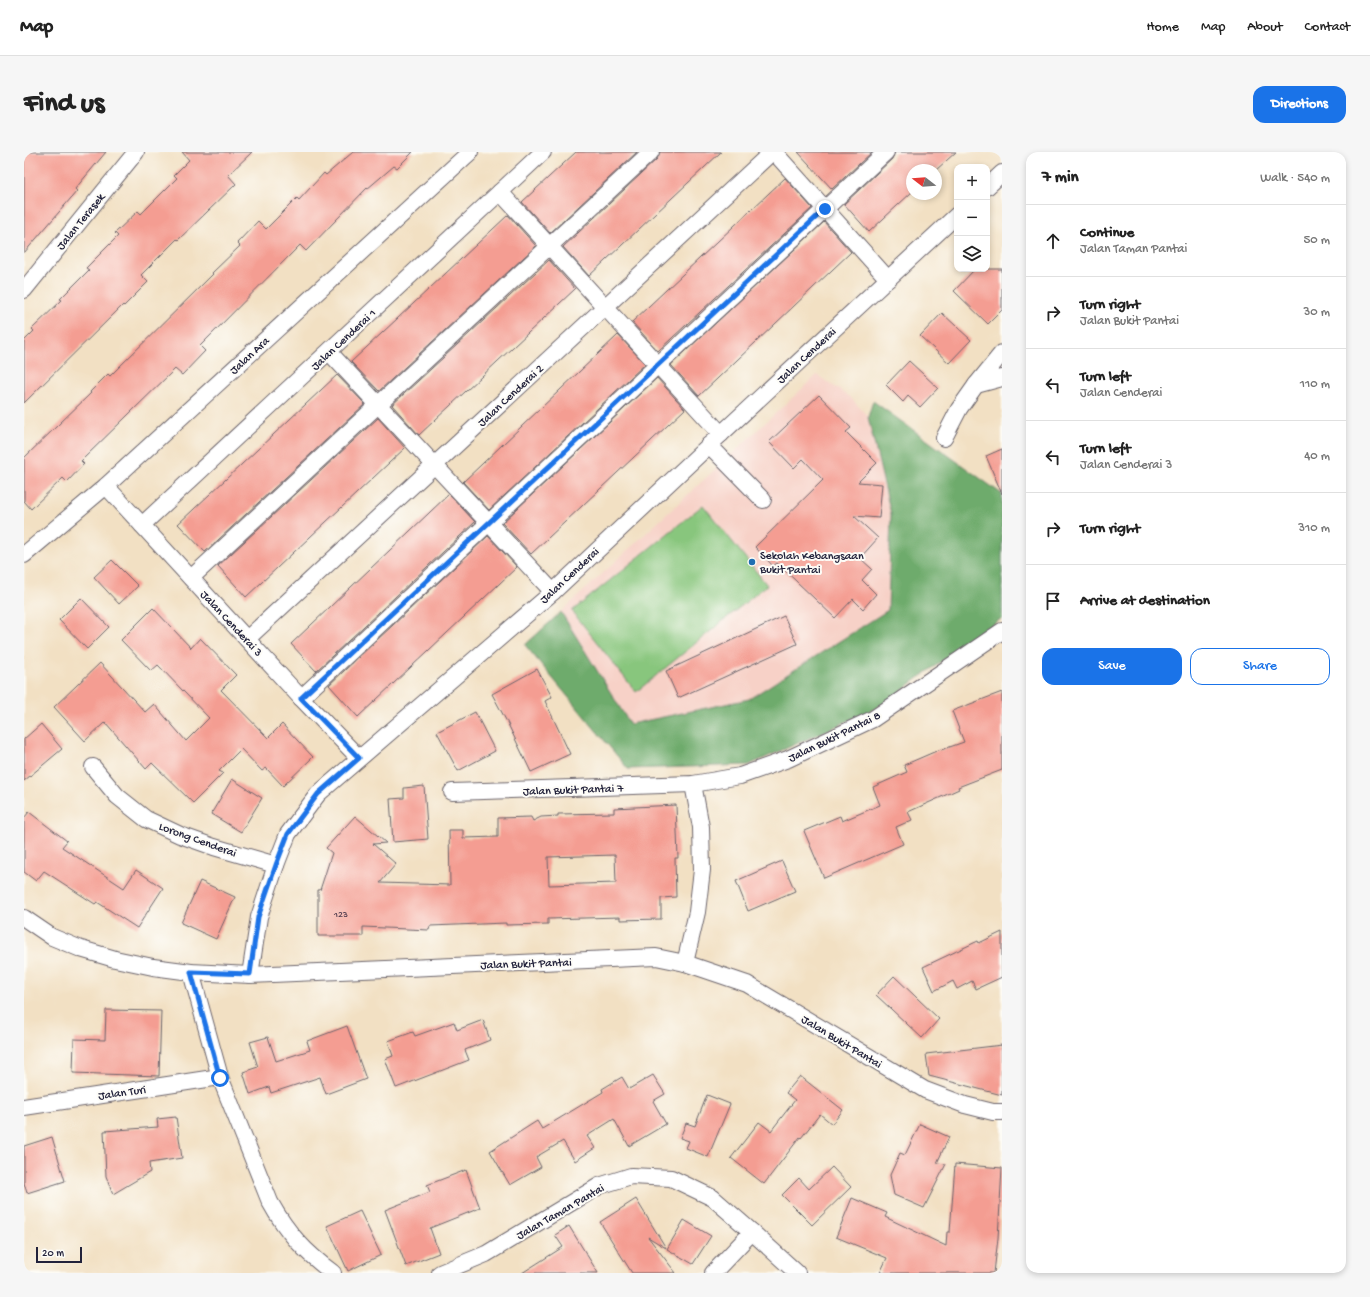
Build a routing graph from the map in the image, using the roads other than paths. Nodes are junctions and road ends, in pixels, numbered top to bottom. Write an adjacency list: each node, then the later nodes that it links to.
1 (136, 152): 14 (street, Jalan Terasek)
2 (470, 152): 26 (street, Jalan Ara)
3 (543, 152): 9 (street, Jalan Cenderai 1)
4 (651, 152): 12 (street)
5 (773, 152): 10 (street); 15 (street, Jalan Cenderai 2)
6 (886, 152): 10 (street)
7 (1002, 174): 8 (street)
8 (990, 184)
9 (500, 192): 12 (street); 16 (street, Jalan Cenderai 1)
10 (825, 209): 13 (street); 18 (street)
11 (954, 218): 13 (street, Jalan Cenderai)
12 (549, 246): 15 (street); 21 (street)
13 (888, 279): 22 (street, Jalan Cenderai)
14 (24, 290)
15 (605, 307): 18 (street); 25 (street, Jalan Cenderai 2)
16 (328, 352): 21 (street); 29 (street, Jalan Cenderai 1)
17 (1002, 353): 20 (street)
18 (658, 365): 22 (street); 28 (street)
19 (1002, 378): 20 (street)
20 (976, 385): 23 (street)
21 (378, 404): 25 (street); 31 (street)
22 (721, 434): 24 (street, Jalan Cenderai)
23 (944, 438)
24 (709, 445): 27 (street); 32 (street, Jalan Cenderai)
25 (435, 465): 28 (street); 34 (street, Jalan Cenderai 2)
26 (106, 486): 29 (street, Jalan Cenderai 3); 30 (street, Jalan Ara)
27 (763, 500)
28 (489, 523): 32 (street); 35 (street)
29 (142, 525): 31 (street, Jalan Cenderai 3)
30 (24, 555)
31 (191, 578): 34 (street, Jalan Cenderai 3)
32 (552, 592): 36 (street, Jalan Cenderai)
33 (1002, 632): 38 (street, Jalan Bukit Pantai 8)
34 (247, 639): 35 (street, Jalan Cenderai 3)
35 (301, 698): 36 (street, Jalan Cenderai 3)
36 (359, 758): 40 (street, Jalan Cenderai)
37 (93, 767): 40 (street, Lorong Cenderai)
38 (694, 784): 39 (street, Jalan Bukit Pantai 7); 42 (street)
39 (452, 792)
40 (276, 865): 44 (street, Jalan Cenderai)
41 (24, 918): 43 (street, Jalan Bukit Pantai)
42 (685, 963): 44 (street, Jalan Bukit Pantai); 47 (street, Jalan Bukit Pantai)
43 (191, 972): 44 (street, Jalan Bukit Pantai); 45 (street)
44 (250, 974)
45 (220, 1078): 46 (street, Jalan Turi); 49 (street)
46 (24, 1106)
47 (1002, 1112)
48 (752, 1232): 50 (street, Jalan Taman Pantai); 51 (street); 52 (street, Jalan Taman Pantai)
49 (333, 1273)
50 (440, 1273)
51 (713, 1273)
52 (797, 1273)

